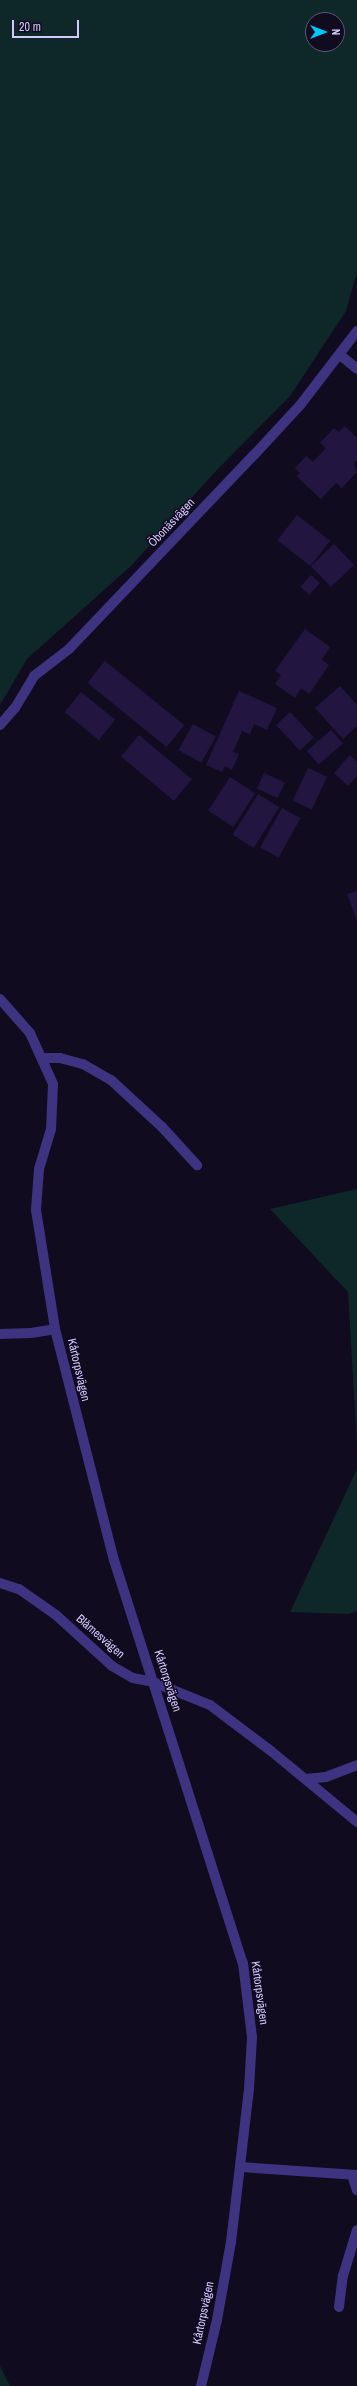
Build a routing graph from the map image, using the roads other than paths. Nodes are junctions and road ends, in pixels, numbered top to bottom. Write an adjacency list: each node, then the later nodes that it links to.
1 (357, 331): 2 (street, Öbonäsvägen)
2 (340, 355): 3 (street); 4 (street, Öbonäsvägen)
3 (357, 369)
4 (0, 725)
5 (0, 999): 6 (street, Kårtorpsvägen)
6 (44, 1058): 7 (street); 8 (street, Kårtorpsvägen)
7 (197, 1165)
8 (55, 1329): 9 (street); 11 (street, Kårtorpsvägen)
9 (0, 1334)
10 (0, 1583): 11 (street, Blåmesvägen)
11 (153, 1682): 13 (street, Blåmesvägen); 15 (street, Kårtorpsvägen)
12 (357, 1765): 13 (street)
13 (306, 1779): 14 (street, Blåmesvägen)
14 (357, 1822)
15 (240, 2167): 16 (street); 20 (street, Kårtorpsvägen)
16 (354, 2175): 17 (street)
17 (357, 2190)
18 (357, 2230): 19 (street)
19 (339, 2307)
20 (201, 2386)

